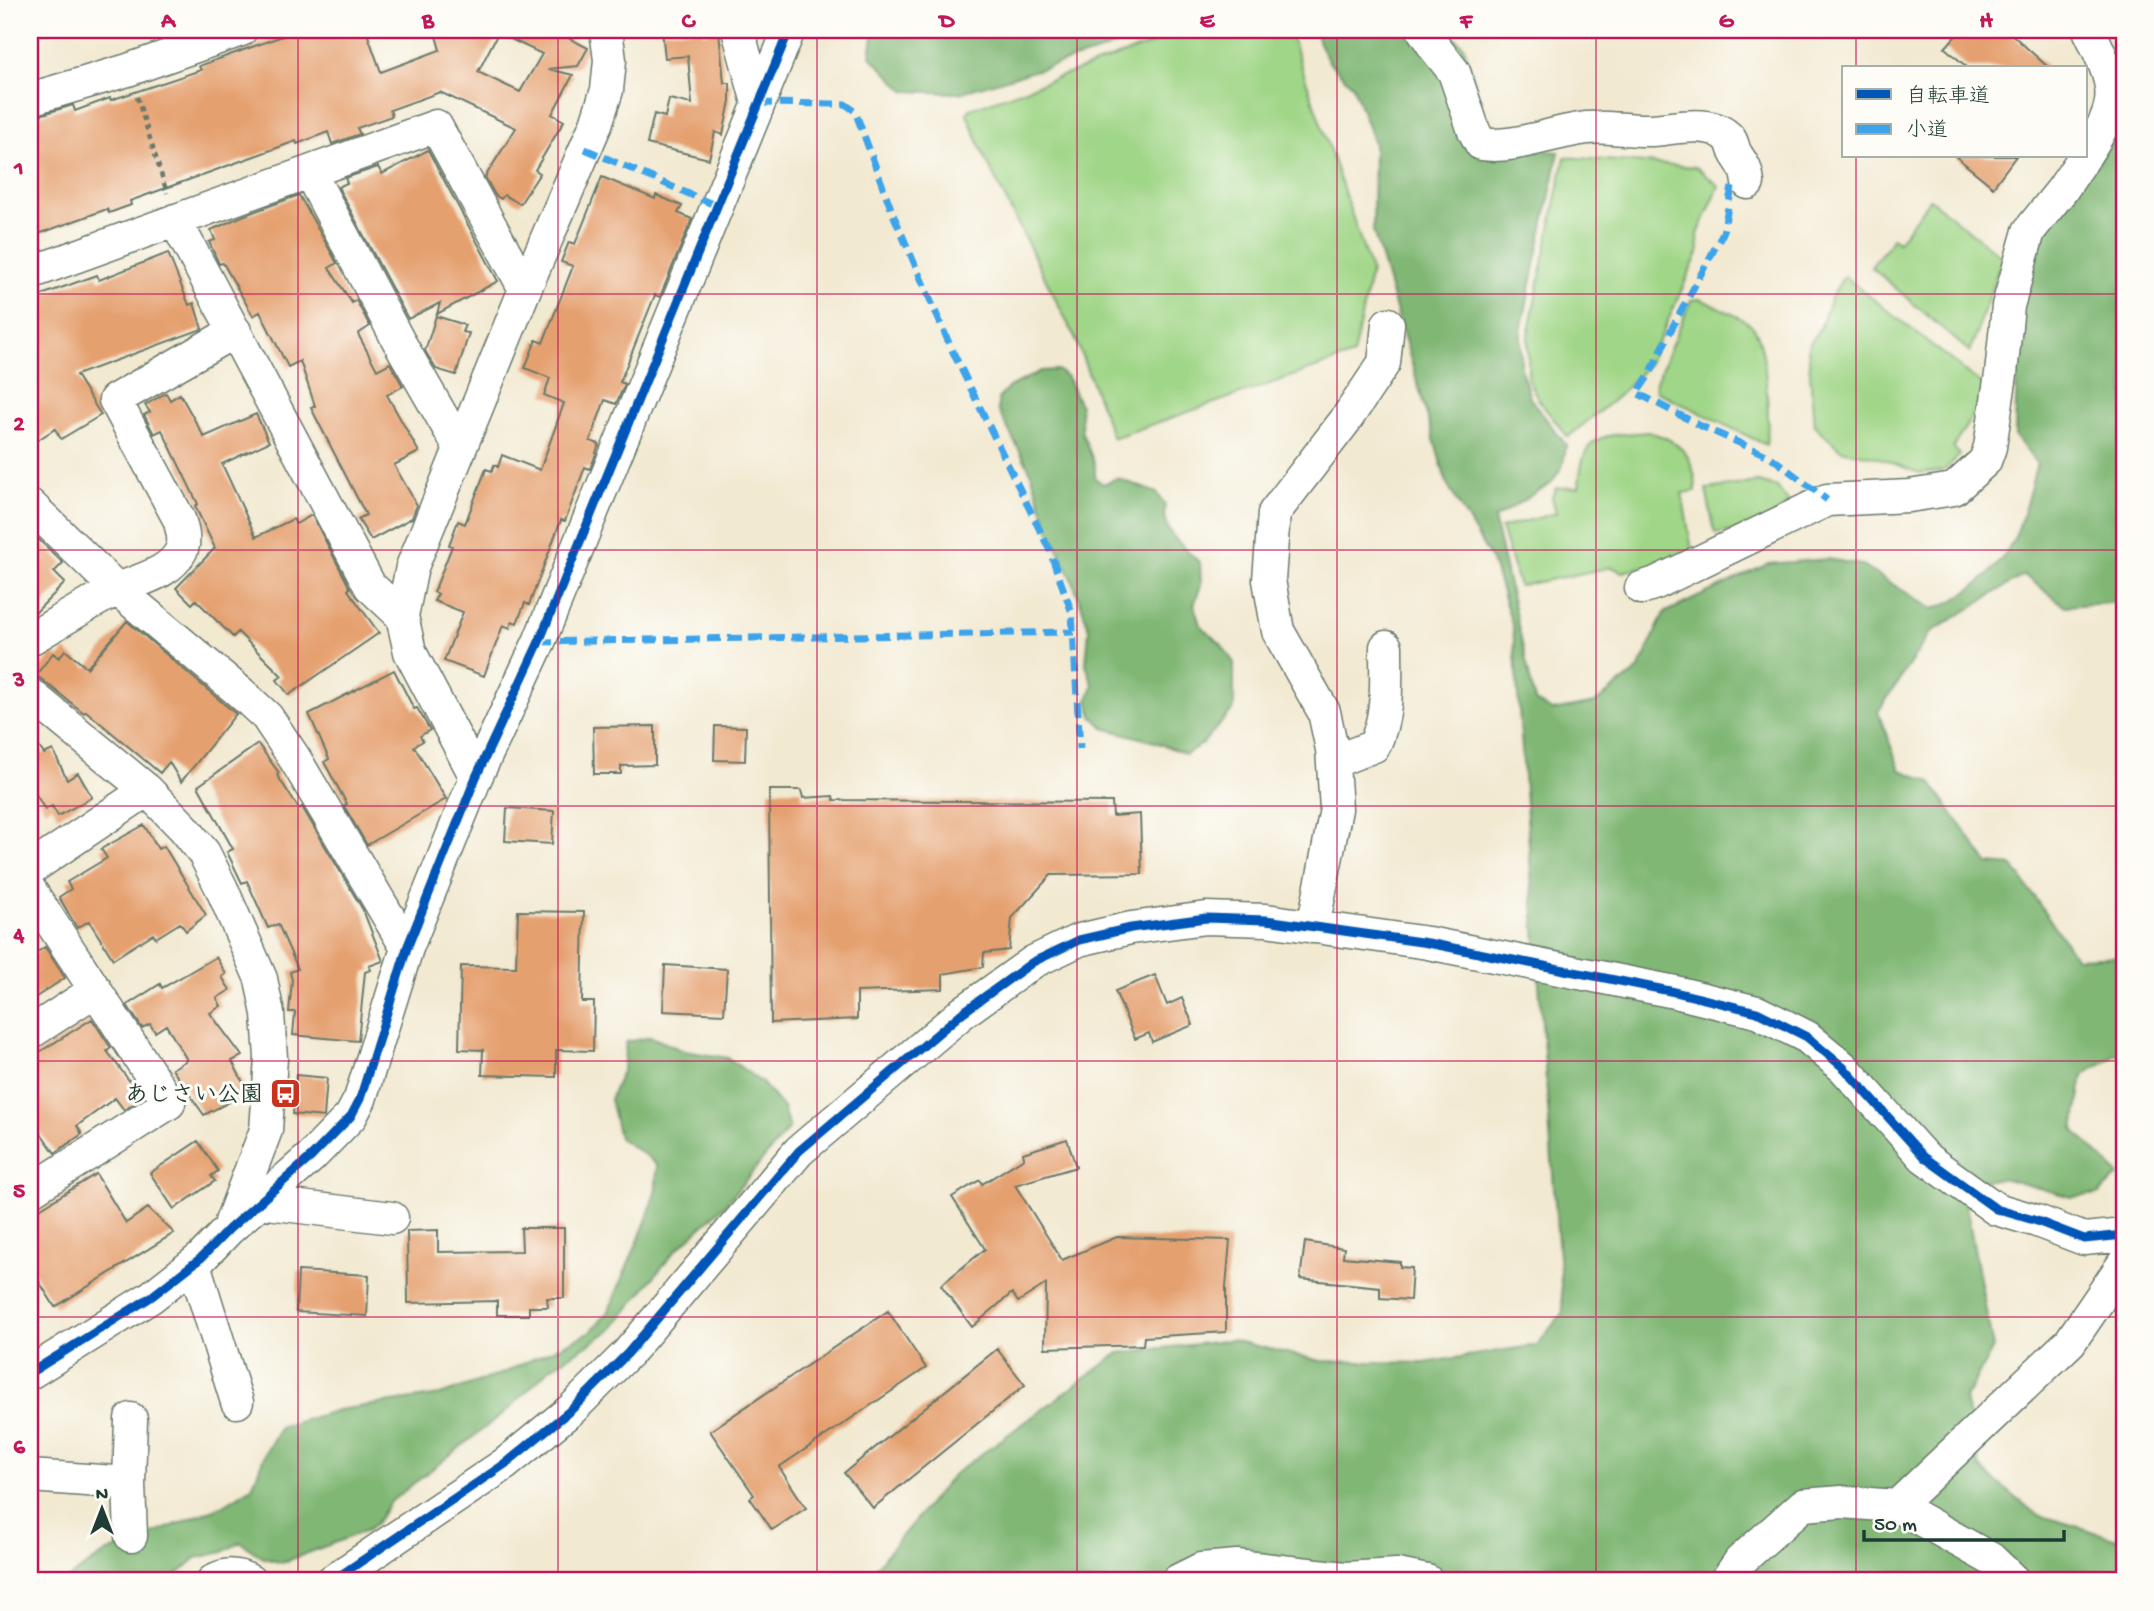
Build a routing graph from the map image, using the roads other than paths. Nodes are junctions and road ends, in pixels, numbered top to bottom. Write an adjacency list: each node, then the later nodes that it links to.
1 (241, 30): 7 (street)
2 (606, 30): 15 (street)
3 (738, 30): 8 (street)
4 (789, 30): 8 (street)
5 (1423, 30): 12 (street)
6 (2089, 30): 9 (street)
7 (30, 99)
8 (758, 103): 27 (street)
9 (2088, 150)
10 (2083, 158): 20 (street)
11 (310, 173): 13 (street); 15 (street); 18 (street)
12 (1748, 183)
13 (175, 220): 14 (street); 17 (street)
14 (30, 273)
15 (525, 289): 18 (street)
16 (1388, 324): 26 (street)
17 (236, 331): 21 (street); 22 (street)
18 (460, 448): 22 (street)
19 (30, 505): 21 (street)
20 (1641, 588)
21 (117, 589): 23 (street); 32 (street)
22 (402, 616): 27 (street)
23 (30, 639)
24 (1387, 647): 26 (street)
25 (30, 694): 28 (street)
26 (1333, 762): 31 (street)
27 (476, 777): 32 (street)
28 (147, 790): 29 (street); 38 (street)
29 (30, 869)
30 (30, 890): 33 (street)
31 (1313, 926): 39 (street); 51 (street)
32 (407, 948): 36 (street)
33 (96, 990): 34 (street); 35 (street)
34 (30, 1033)
35 (30, 1191)
36 (259, 1202): 37 (street); 38 (street)
37 (392, 1218)
38 (229, 1229): 41 (street)
39 (2124, 1235)
40 (2124, 1263): 47 (street)
41 (194, 1264): 42 (street); 43 (street)
42 (35, 1359)
43 (237, 1402)
44 (131, 1419): 46 (street)
45 (30, 1476): 46 (street)
46 (129, 1483): 48 (street)
47 (1897, 1506): 54 (street); 55 (street)
48 (131, 1536)
49 (213, 1581): 50 (street)
50 (250, 1581)
51 (332, 1581)
52 (1177, 1581): 53 (street)
53 (1427, 1581)
54 (1726, 1581)
55 (2014, 1581)

